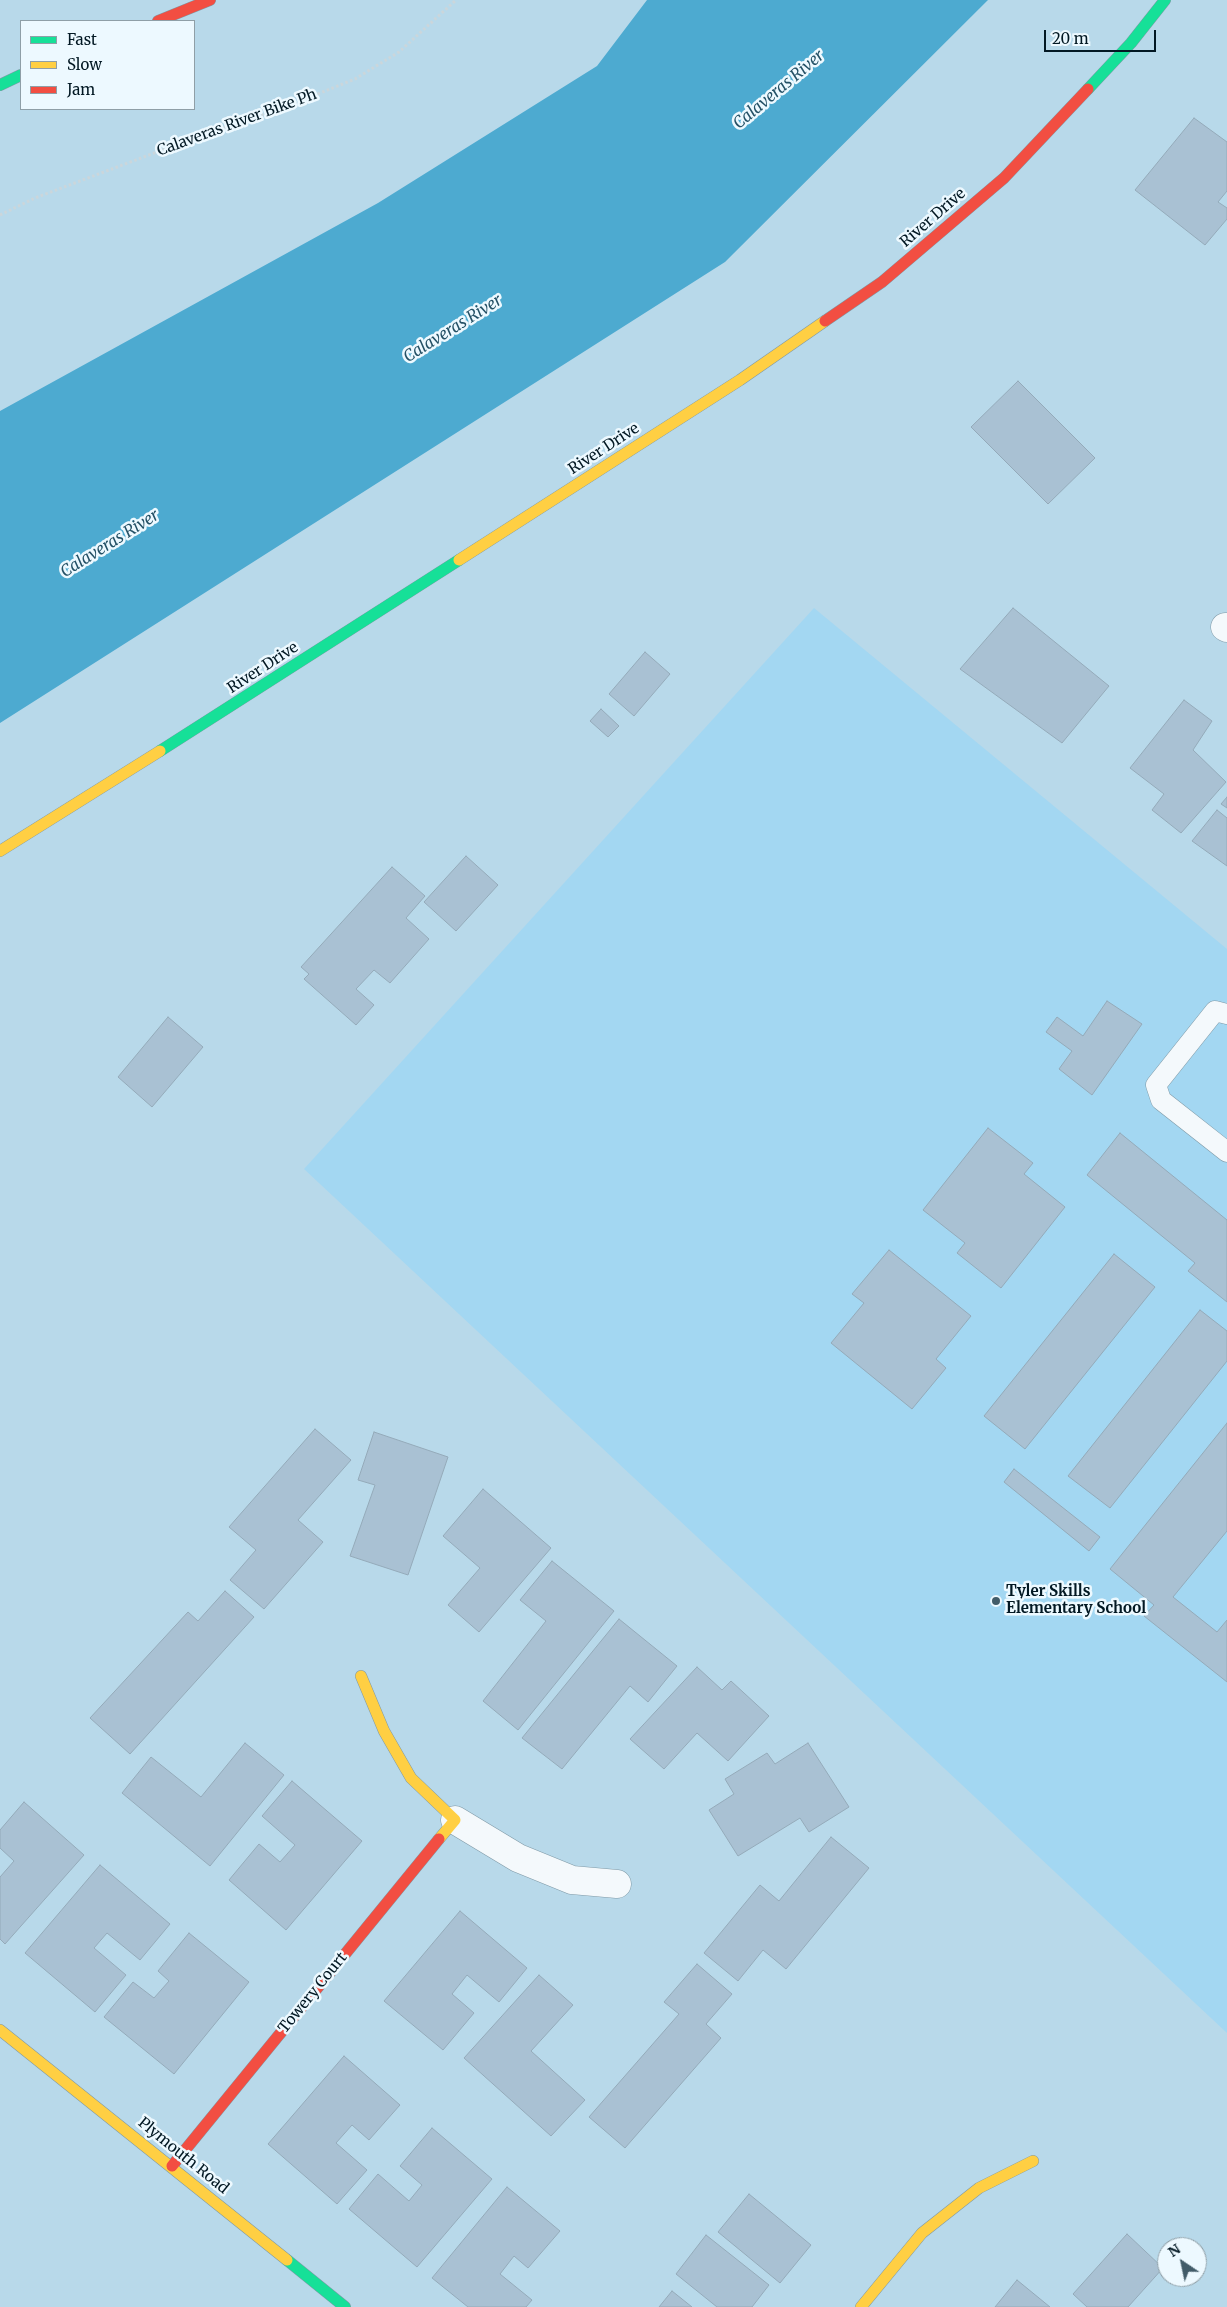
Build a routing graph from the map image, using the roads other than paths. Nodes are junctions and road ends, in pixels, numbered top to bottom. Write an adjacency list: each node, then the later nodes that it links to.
1 (210, 0): 3 (street)
2 (1165, 0): 6 (street, River Drive)
3 (160, 20)
4 (20, 76): 5 (street)
5 (0, 85)
6 (0, 850)
7 (1227, 1014): 8 (lane)
8 (1227, 1152)
9 (361, 1676): 10 (street)
10 (455, 1820): 11 (street); 14 (street, Towery Court)
11 (617, 1884)
12 (0, 2030): 14 (street, Plymouth Road)
13 (1033, 2161): 16 (street)
14 (172, 2166): 15 (street, Plymouth Road)
15 (345, 2307)
16 (861, 2307)

